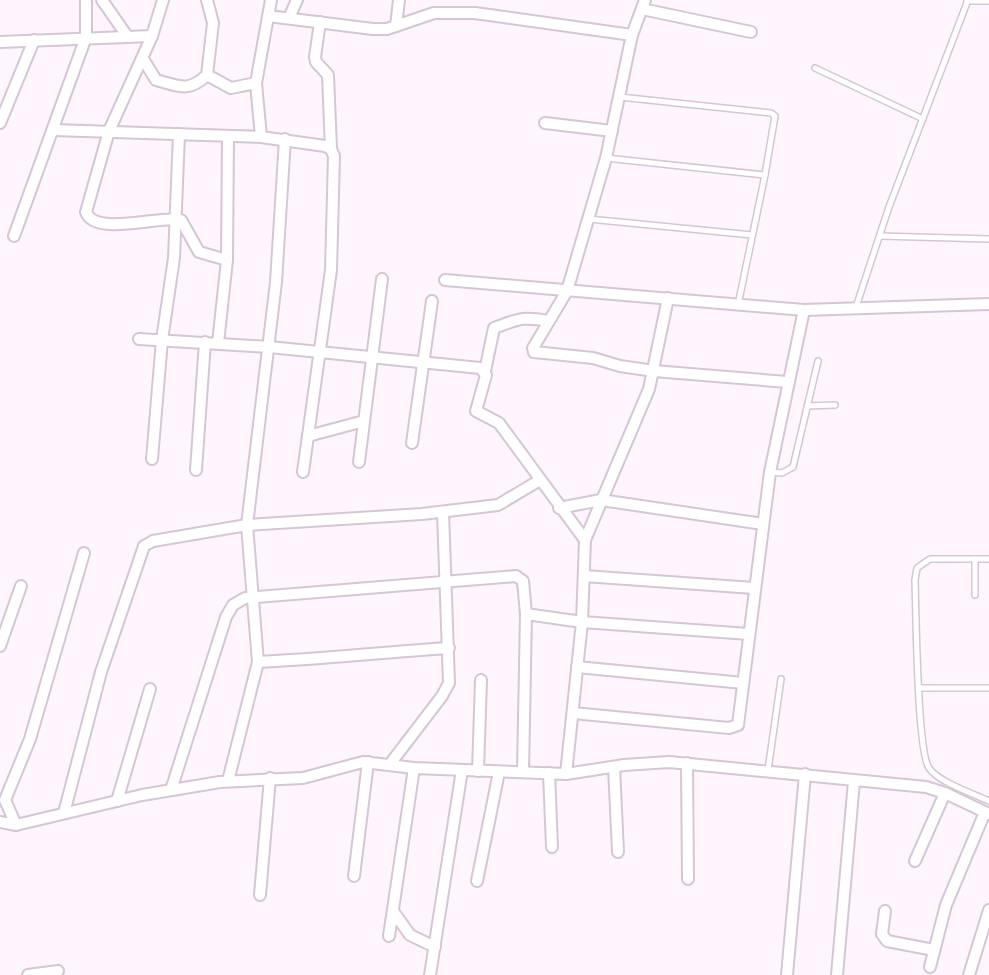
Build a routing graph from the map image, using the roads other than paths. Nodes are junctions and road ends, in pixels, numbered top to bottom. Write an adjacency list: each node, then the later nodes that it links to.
1 (86, 0): 21 (street)
2 (102, 0): 19 (street)
3 (163, 0): 20 (street)
4 (207, 0): 26 (street)
5 (270, 0): 13 (street)
6 (297, 0): 14 (street)
7 (399, 0): 16 (street)
8 (477, 0): 12 (street)
9 (967, 1): 10 (lane); 29 (lane)
10 (989, 1)
11 (644, 4): 17 (street); 18 (street)
12 (475, 13): 16 (street); 18 (street)
13 (268, 16): 14 (street); 27 (street)
14 (289, 18): 15 (street)
15 (320, 22): 16 (street); 39 (street)
16 (396, 26)
17 (752, 32)
18 (633, 35): 28 (street)
19 (127, 36): 20 (street); 21 (street)
20 (152, 36): 24 (street)
21 (86, 37): 22 (street); 32 (street)
22 (34, 40): 23 (street); 30 (street)
23 (0, 42)
24 (143, 59): 26 (street); 33 (street)
25 (815, 68): 29 (lane)
26 (207, 75): 27 (street)
27 (256, 83): 37 (street)
28 (620, 97): 34 (street); 41 (lane)
29 (923, 119): 46 (lane)
30 (0, 123)
31 (545, 123): 34 (street)
32 (54, 130): 33 (street); 45 (street)
33 (109, 131): 35 (street); 42 (street)
34 (612, 131): 40 (street)
35 (179, 134): 36 (street); 42 (street)
36 (228, 136): 37 (street); 48 (street)
37 (261, 137): 38 (street)
38 (285, 139): 39 (street); 63 (street)
39 (331, 149): 64 (street)
40 (606, 158): 41 (lane); 43 (street)
41 (765, 175): 44 (lane)
42 (175, 219): 48 (street); 60 (street)
43 (589, 219): 44 (lane); 51 (street)
44 (752, 235): 55 (lane)
45 (14, 236)
46 (880, 236): 47 (lane); 56 (lane)
47 (989, 239)
48 (227, 260): 62 (street)
49 (382, 279): 65 (street)
50 (445, 280): 51 (street)
51 (567, 291): 52 (street); 58 (street)
52 (668, 298): 55 (street); 68 (street)
53 (432, 301): 67 (street)
54 (989, 304): 56 (street)
55 (738, 305): 57 (street)
56 (856, 309): 57 (street)
57 (804, 310): 70 (street)
58 (549, 321): 68 (street); 69 (street)
59 (140, 339): 60 (street)
60 (162, 340): 61 (street); 76 (street)
61 (206, 342): 62 (street); 78 (street)
62 (218, 343): 63 (street)
63 (269, 347): 64 (street); 86 (street)
64 (320, 353): 65 (street); 74 (street)
65 (371, 357): 67 (street); 73 (street)
66 (818, 361): 72 (lane)
67 (421, 363): 69 (street); 75 (street)
68 (654, 370): 70 (street); 82 (street)
69 (485, 371): 81 (street)
70 (787, 382): 80 (street)
71 (835, 405): 72 (lane)
72 (807, 406): 80 (lane)
73 (364, 421): 74 (street); 77 (street)
74 (308, 436): 79 (street)
75 (412, 443)
76 (152, 459)
77 (359, 462)
78 (196, 470)
79 (303, 472)
80 (770, 472): 85 (street)
81 (540, 480): 83 (street); 84 (street)
82 (601, 500): 83 (street); 85 (street); 87 (street)
83 (559, 508): 87 (street)
84 (443, 512): 86 (street); 92 (street)
85 (763, 524): 94 (street)
86 (247, 525): 96 (street); 132 (street)
87 (585, 540): 91 (street)
88 (84, 553): 129 (street)
89 (975, 559): 90 (lane); 95 (lane); 107 (lane)
90 (989, 559)
91 (584, 576): 94 (street); 98 (street)
92 (447, 583): 96 (street); 97 (street); 101 (street)
93 (21, 586): 100 (street)
94 (754, 588): 99 (street)
95 (975, 595)
96 (253, 597): 102 (street); 127 (street)
97 (526, 614): 98 (street); 120 (street)
98 (582, 622): 99 (street); 103 (street)
99 (749, 634): 106 (street)
100 (0, 646)
101 (449, 648): 102 (street); 113 (street)
102 (258, 662): 125 (street)
103 (578, 668): 106 (street); 110 (street)
104 (781, 679): 117 (lane)
105 (481, 680): 118 (street)
106 (743, 684): 110 (street)
107 (920, 688): 108 (lane); 131 (lane)
108 (989, 688)
109 (150, 689): 130 (street)
110 (573, 713): 122 (street)
111 (368, 762): 113 (street); 124 (street); 138 (street)
112 (687, 763): 114 (street); 117 (street); 139 (street)
113 (390, 764): 115 (street)
114 (614, 767): 122 (street); 136 (street)
115 (414, 768): 116 (street); 143 (street)
116 (462, 770): 118 (street); 146 (street)
117 (768, 770): 123 (street)
118 (478, 771): 119 (street)
119 (500, 772): 120 (street); 140 (street)
120 (523, 772): 121 (street)
121 (549, 773): 122 (street); 135 (street)
122 (566, 774)
123 (805, 774): 126 (street); 152 (street)
124 (270, 778): 125 (street); 141 (street)
125 (228, 781): 127 (street)
126 (854, 781): 128 (street); 153 (street)
127 (171, 790): 130 (street)
128 (945, 793): 131 (street); 137 (street)
129 (3, 799): 134 (street)
130 (117, 801): 132 (street)
131 (988, 809): 147 (street)
132 (64, 813): 134 (street)
133 (0, 822): 134 (street)
134 (16, 825)
135 (552, 847)
136 (618, 852)
137 (915, 861)
138 (354, 876)
139 (688, 879)
140 (477, 881)
141 (260, 895)
142 (989, 910): 154 (street)
143 (393, 911): 145 (street); 146 (street)
144 (885, 911): 147 (street)
145 (389, 936)
146 (435, 947): 151 (street)
147 (934, 950): 148 (street)
148 (930, 967)
149 (58, 970): 150 (street)
150 (28, 975)
151 (430, 975)
152 (787, 975)
153 (837, 975)
154 (969, 975)

